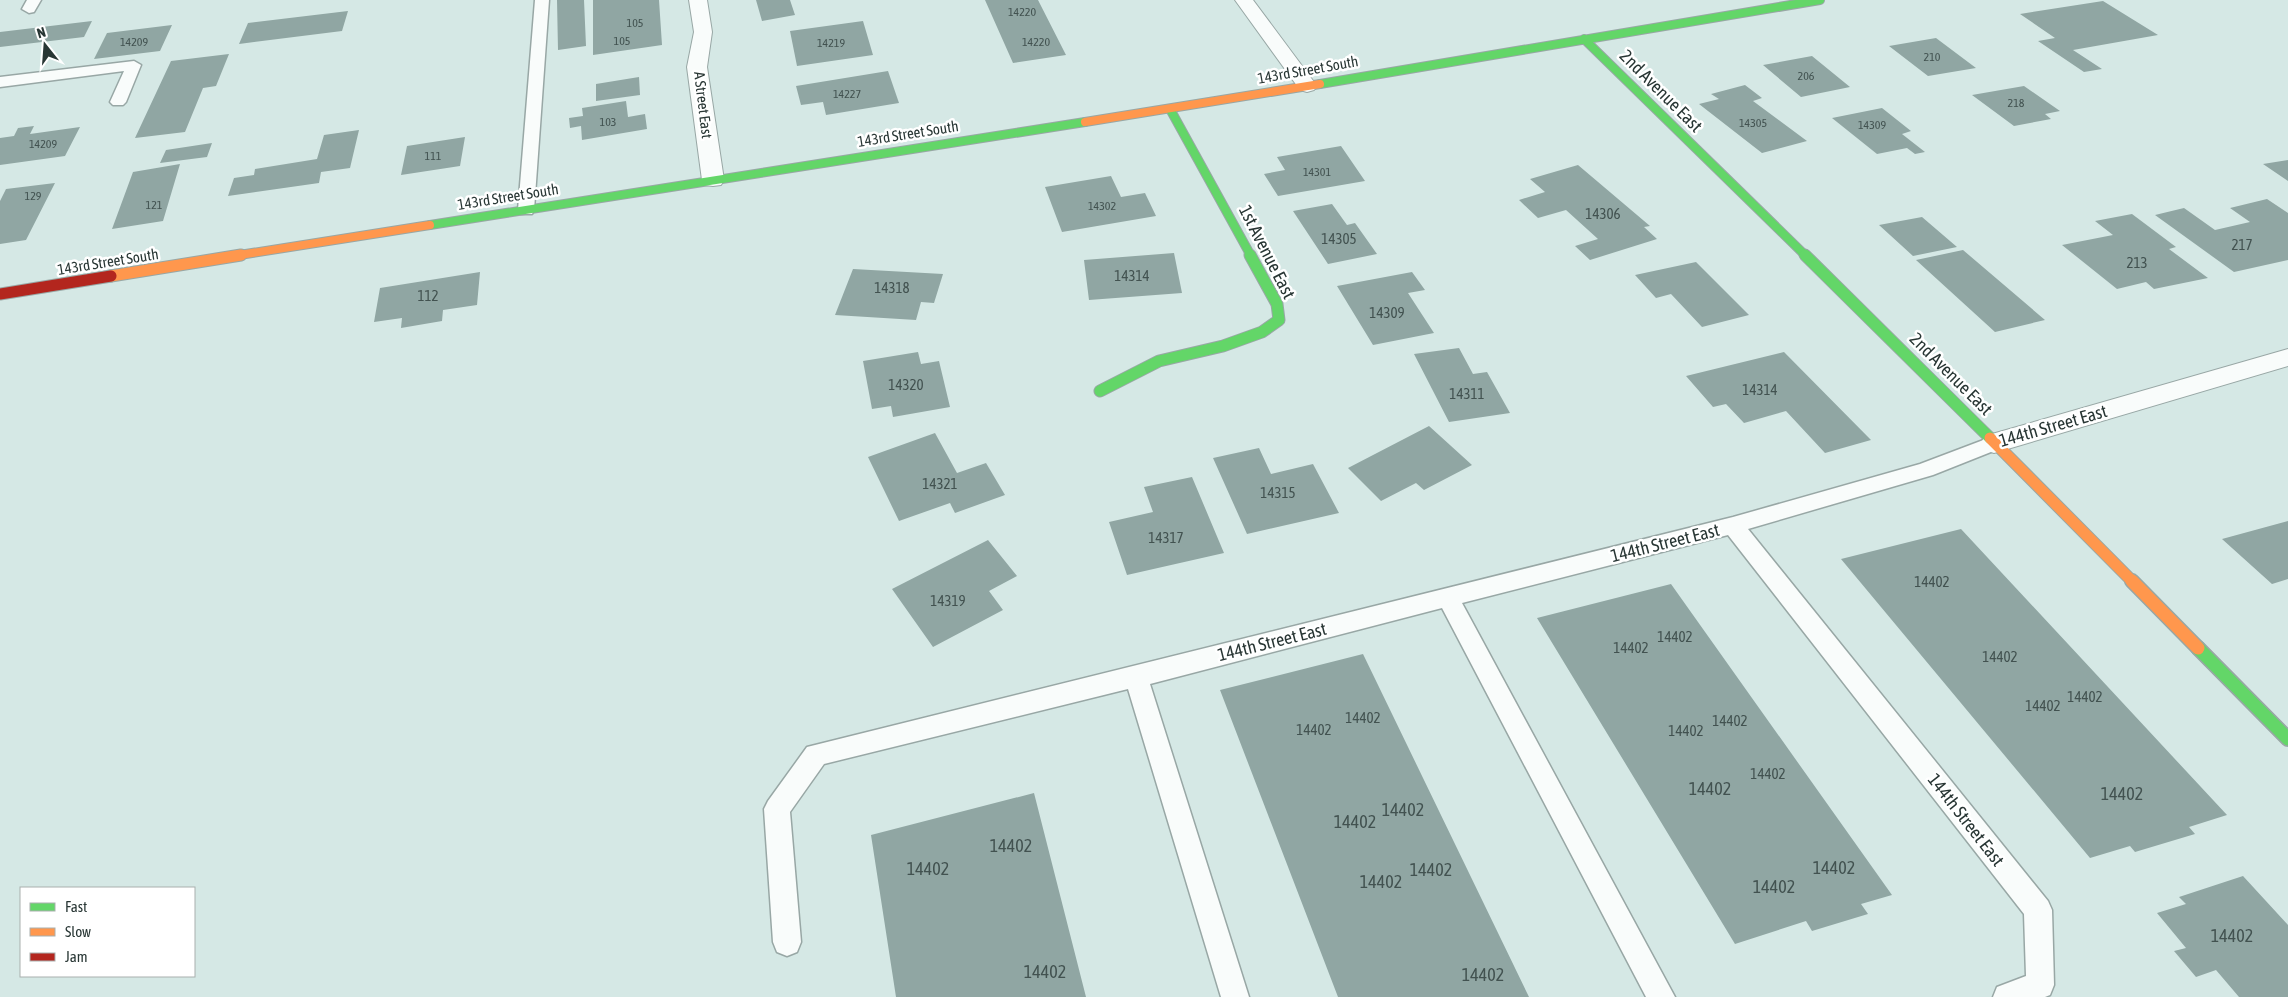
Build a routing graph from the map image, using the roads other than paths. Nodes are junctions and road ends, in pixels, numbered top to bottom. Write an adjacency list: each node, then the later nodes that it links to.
1 (542, 0): 11 (lane)
2 (698, 0): 10 (street, A Street East)
3 (1244, 0): 7 (street)
4 (1820, 0): 5 (street, 143rd Street South)
5 (1584, 39): 7 (street, 143rd Street South); 15 (street, 2nd Avenue East)
6 (0, 82): 8 (lane)
7 (1307, 86): 9 (street, 143rd Street South)
8 (118, 102)
9 (1170, 109): 10 (street, 143rd Street South); 14 (street, 1st Avenue East)
10 (713, 180): 11 (street, 143rd Street South)
11 (526, 210): 12 (street, 143rd Street South)
12 (0, 294)
13 (2288, 357): 15 (street, 144th Street East)
14 (1100, 391)
15 (1994, 443): 16 (lane, 144th Street East); 19 (street, 2nd Avenue East)
16 (1733, 525): 17 (lane, 144th Street East); 23 (lane, 144th Street East)
17 (1447, 598): 18 (lane, 144th Street East); 22 (lane)
18 (1136, 677): 20 (lane, 144th Street East); 21 (lane)
19 (2288, 739)
20 (787, 942)
21 (1235, 997)
22 (1661, 997)
23 (2007, 997)

